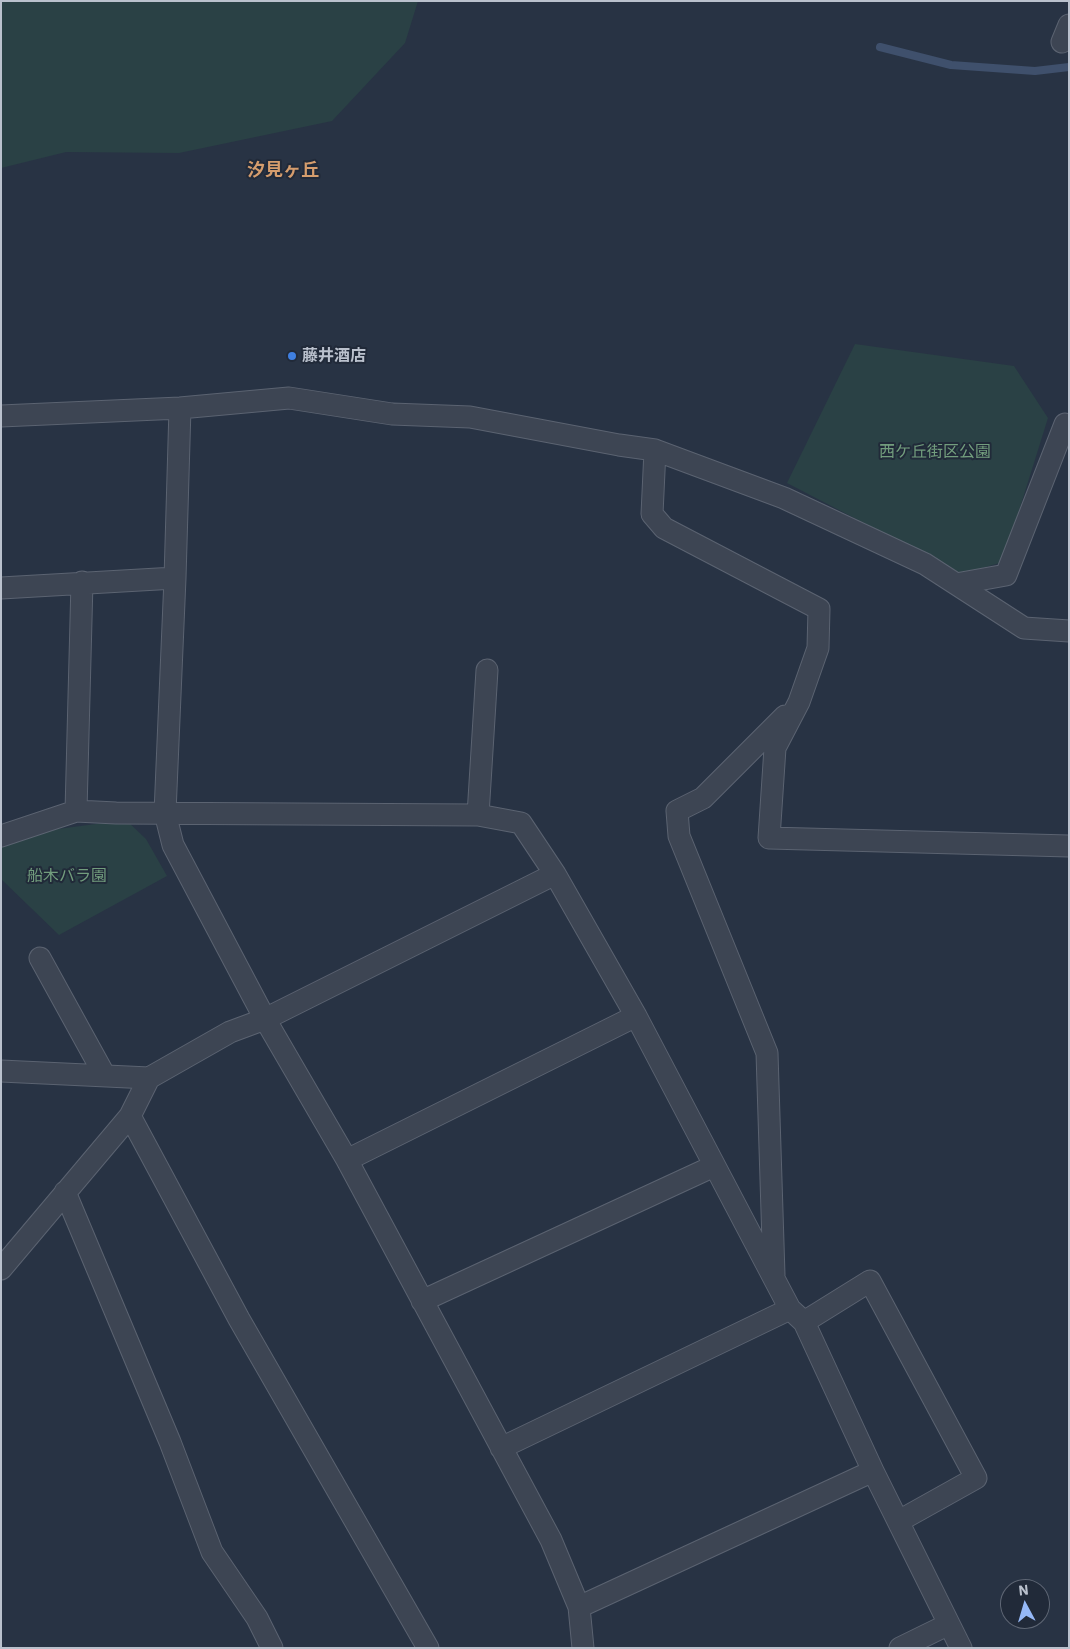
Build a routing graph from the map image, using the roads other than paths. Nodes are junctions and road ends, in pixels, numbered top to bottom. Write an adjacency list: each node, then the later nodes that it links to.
1 (180, 408): 2 (street); 4 (street); 5 (street)
2 (1, 416)
3 (1065, 424): 7 (street)
4 (655, 450): 7 (street); 11 (street)
5 (175, 578): 6 (street); 13 (street)
6 (82, 582): 8 (street); 12 (street)
7 (956, 584): 9 (street)
8 (1, 588)
9 (1069, 631)
10 (487, 670): 14 (street)
11 (799, 702): 16 (street); 29 (street)
12 (76, 811): 13 (street); 15 (street)
13 (165, 813): 14 (street); 20 (street)
14 (478, 815): 17 (street)
15 (1, 836)
16 (1069, 846)
17 (555, 874): 19 (street); 20 (street)
18 (40, 958): 22 (street)
19 (636, 1016): 25 (street); 26 (street)
20 (265, 1019): 23 (street); 25 (street)
21 (1, 1071): 22 (street)
22 (105, 1076): 23 (street)
23 (149, 1078): 24 (street)
24 (130, 1116): 27 (street); 38 (street)
25 (347, 1160): 30 (street)
26 (714, 1166): 29 (street); 30 (street)
27 (65, 1192): 28 (street); 37 (street)
28 (1, 1268)
29 (774, 1280): 31 (street)
30 (422, 1300): 32 (street)
31 (797, 1315): 32 (street); 33 (street); 34 (street)
32 (501, 1448): 35 (street)
33 (873, 1471): 34 (street); 35 (street)
34 (899, 1521): 36 (street)
35 (579, 1607): 39 (street)
36 (949, 1624): 40 (street); 41 (street)
37 (272, 1648)
38 (428, 1648)
39 (583, 1648)
40 (900, 1648)
41 (961, 1648)

